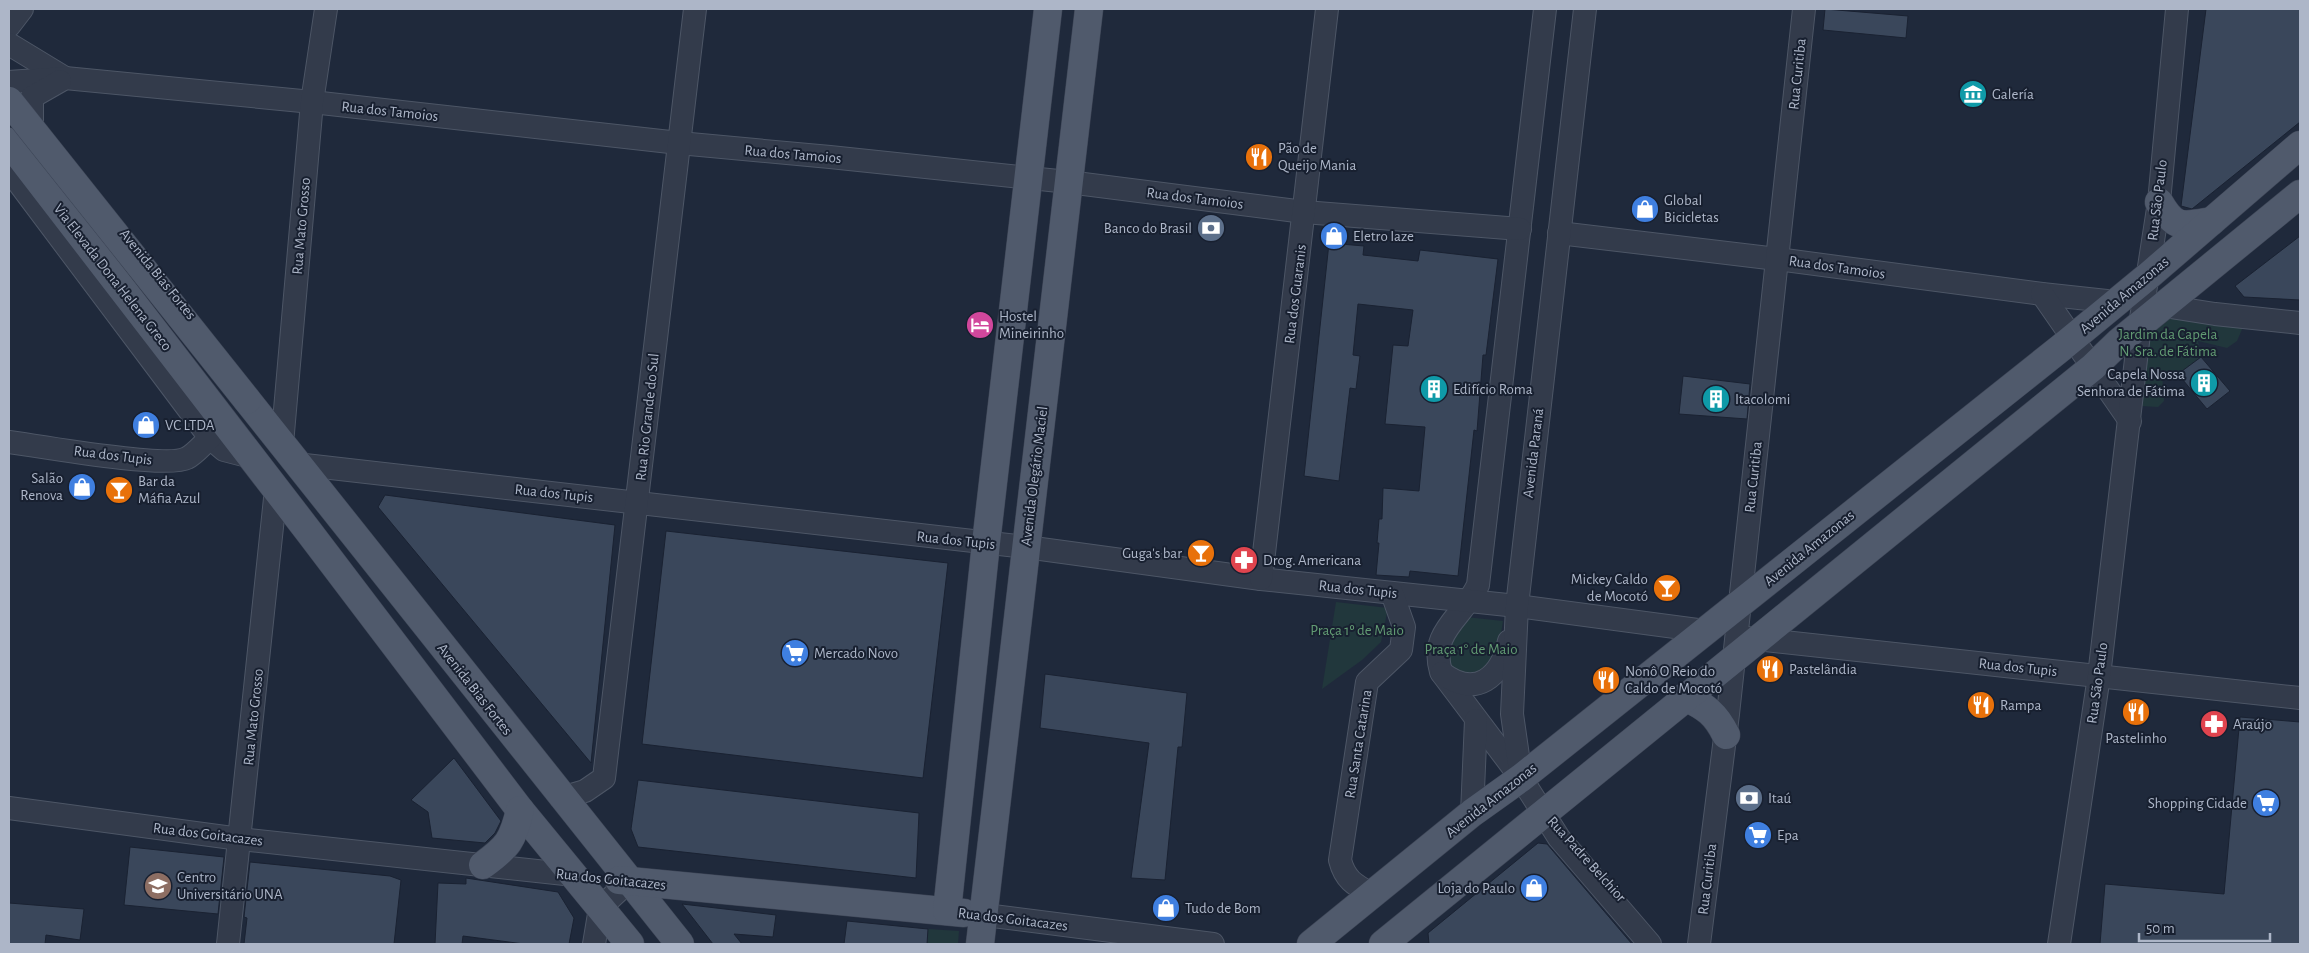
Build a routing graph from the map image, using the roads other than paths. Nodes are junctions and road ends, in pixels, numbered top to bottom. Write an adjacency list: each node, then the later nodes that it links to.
1 (22, 9): 11 (street)
2 (326, 9): 16 (street, Rua Mato Grosso)
3 (695, 9): 20 (street, Rua Rio Grande do Sul)
4 (1048, 9): 23 (main road)
5 (1089, 9): 24 (main road, Avenida Olegário Maciel)
6 (1327, 9): 27 (street, Rua dos Guaranis)
7 (1545, 9): 29 (street, Avenida Paraná)
8 (1585, 9): 30 (street, Avenida Paraná)
9 (1804, 9): 31 (street, Rua Curitiba)
10 (2177, 9): 26 (street, Rua São Paulo)
11 (9, 26)
12 (9, 44): 13 (street, Rua dos Tamoios)
13 (65, 78): 14 (street, Rua dos Tamoios); 16 (street, Rua dos Tamoios); 18 (street)
14 (9, 82)
15 (9, 101): 40 (main road, Via Elevada Dona Helena Greco, bridge)
16 (312, 102): 20 (street, Rua dos Tamoios); 44 (street, Rua Mato Grosso)
17 (9, 120): 18 (street)
18 (32, 121): 44 (street, Avenida Bias Fortes)
19 (9, 142): 42 (main road, Via Elevada Dona Helena Greco)
20 (678, 143): 23 (street, Rua dos Tamoios); 46 (street, Rua Rio Grande do Sul)
21 (2300, 145): 28 (main road, Avenida Amazonas)
22 (9, 170): 42 (street)
23 (1029, 179): 24 (street, Rua dos Tamoios); 47 (main road)
24 (1068, 182): 27 (street, Rua dos Tamoios); 48 (main road, Avenida Olegário Maciel)
25 (2300, 194): 35 (main road)
26 (2159, 202): 28 (main road); 32 (street, Rua São Paulo)
27 (1304, 212): 29 (street, Rua dos Tamoios); 49 (street, Rua dos Guaranis)
28 (2212, 220): 32 (main road, Avenida Amazonas)
29 (1520, 229): 51 (street, Avenida Paraná)
30 (1559, 233): 31 (street, Rua dos Tamoios); 53 (street, Avenida Paraná)
31 (1777, 259): 33 (street, Rua dos Tamoios); 52 (street, Rua Curitiba)
32 (2147, 277): 34 (main road, Avenida Amazonas); 37 (street, Rua São Paulo)
33 (2042, 294): 34 (street, Rua dos Tamoios); 38 (street)
34 (2116, 302): 38 (main road, Avenida Amazonas)
35 (2164, 306): 36 (street); 37 (main road)
36 (2300, 323)
37 (2140, 325): 39 (main road); 41 (street, Rua São Paulo)
38 (2072, 338): 39 (street); 52 (main road, Avenida Amazonas)
39 (2093, 367): 41 (street); 55 (main road)
40 (247, 400): 44 (main road, Avenida Bias Fortes)
41 (2130, 421): 57 (street, Rua São Paulo)
42 (213, 425): 43 (street, Rua dos Tupis); 45 (main road)
43 (9, 442)
44 (284, 447): 46 (street, Rua dos Tupis); 63 (main road, Avenida Bias Fortes)
45 (276, 489): 65 (main road); 68 (street, Rua Mato Grosso)
46 (638, 503): 47 (street, Rua dos Tupis); 63 (street, Rua Rio Grande do Sul)
47 (986, 543): 48 (street, Rua dos Tupis); 74 (main road)
48 (1026, 547): 49 (street, Rua dos Tupis); 75 (main road, Avenida Olegário Maciel)
49 (1261, 579): 50 (street, Rua dos Tupis)
50 (1392, 593): 51 (street, Rua dos Tupis); 72 (street, Rua Santa Catarina)
51 (1471, 601): 53 (street, Rua dos Tupis); 56 (street, Avenida Paraná)
52 (1739, 604): 54 (main road, Avenida Amazonas); 55 (street, Rua Curitiba)
53 (1517, 606): 54 (street, Rua dos Tupis); 56 (street); 62 (street, Avenida Paraná)
54 (1705, 631): 62 (main road, Avenida Amazonas)
55 (1742, 644): 57 (street, Rua dos Tupis); 58 (main road); 61 (street, Rua Curitiba)
56 (1441, 672): 60 (street, Avenida Paraná)
57 (2099, 676): 59 (street, Rua dos Tupis); 87 (street, Rua São Paulo)
58 (1685, 697): 61 (main road); 66 (main road)
59 (2300, 698)
60 (1476, 720): 62 (street, Avenida Paraná); 67 (street)
61 (1726, 735): 86 (street, Rua Curitiba)
62 (1521, 778): 66 (street, Avenida Paraná); 67 (main road, Avenida Amazonas)
63 (561, 798): 71 (main road, Avenida Bias Fortes)
64 (9, 808): 68 (street, Rua dos Goitacazes)
65 (520, 810): 69 (main road); 70 (main road)
66 (1544, 812): 83 (main road); 84 (street, Rua Padre Belchior); 85 (street, Rua Padre Belchior)
67 (1472, 813): 72 (main road, Avenida Amazonas)
68 (240, 839): 69 (street, Rua dos Goitacazes); 76 (street, Rua Mato Grosso)
69 (483, 865): 70 (street, Rua dos Goitacazes)
70 (574, 876): 71 (main road, Rua dos Goitacazes); 73 (main road)
71 (629, 881): 73 (street); 74 (main road, Rua dos Goitacazes); 79 (main road, Avenida Bias Fortes)
72 (1372, 895): 82 (main road, Avenida Amazonas)
73 (600, 908): 77 (street); 78 (main road)
74 (947, 911): 75 (main road, Rua dos Goitacazes)
75 (985, 915): 80 (main road, Avenida Olegário Maciel); 81 (street, Rua dos Goitacazes)
76 (228, 944)
77 (594, 944)
78 (630, 944)
79 (680, 944)
80 (980, 944)
81 (1213, 944)
82 (1311, 944)
83 (1383, 944)
84 (1650, 944)
85 (1661, 944)
86 (1699, 944)
87 (2059, 944)

